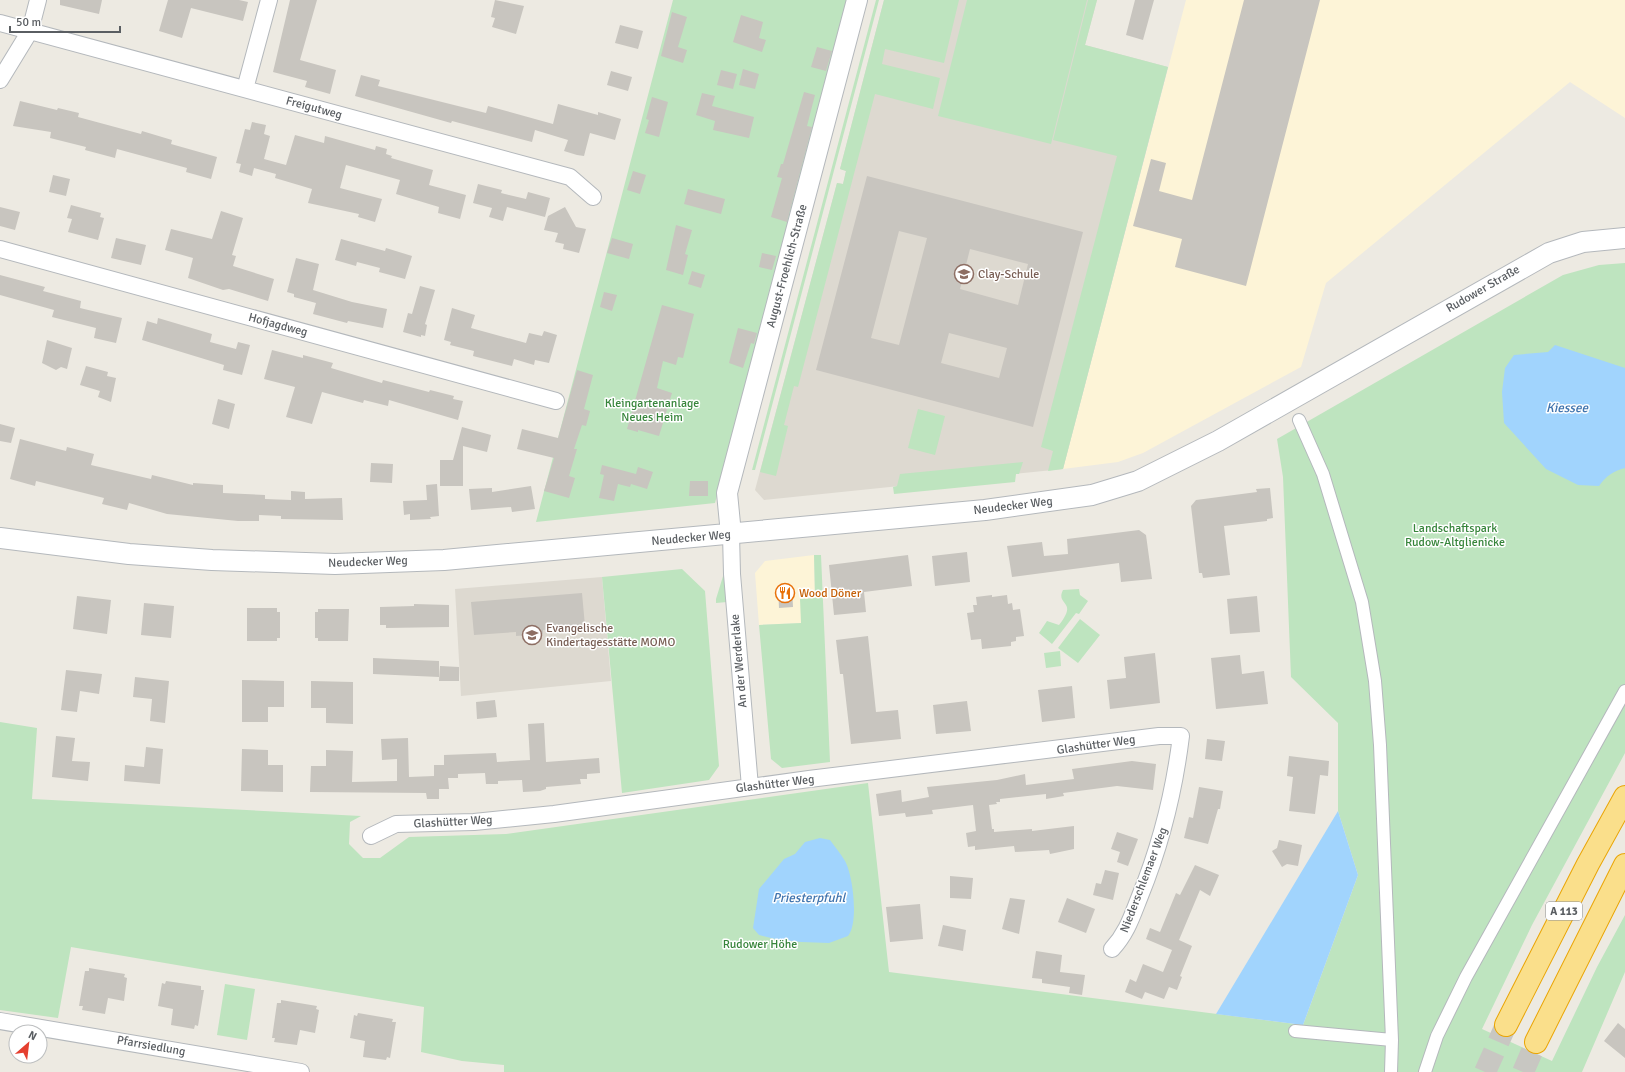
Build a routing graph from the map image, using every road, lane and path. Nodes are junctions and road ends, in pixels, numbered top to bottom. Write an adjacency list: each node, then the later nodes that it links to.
1 (38, 0): 5 (street)
2 (269, 0): 7 (street)
3 (857, 0): 14 (street, August-Froehlich-Straße)
4 (0, 23): 5 (street, Freigutweg)
5 (30, 31): 6 (street); 7 (street, Freigutweg)
6 (0, 80)
7 (245, 89): 8 (street, Freigutweg)
8 (593, 197)
9 (1625, 238): 11 (street, Rudower Straße)
10 (0, 249): 12 (street, Hofjagdweg)
11 (1350, 365): 14 (street, Neudecker Weg)
12 (556, 402)
13 (1299, 420): 26 (street)
14 (731, 534): 15 (street, Neudecker Weg); 18 (street, An der Werderlake)
15 (0, 538)
16 (1625, 691): 30 (street)
17 (1181, 736): 18 (street, Glashütter Weg); 22 (street, Niederschlemaer Weg)
18 (750, 787): 20 (street, Glashütter Weg)
19 (1625, 797): 24 (highway, A 113)
20 (371, 836)
21 (1625, 865): 27 (highway, A 113)
22 (1112, 949)
23 (0, 1021): 28 (street, Pfarrsiedlung)
24 (1506, 1025)
25 (1295, 1031): 26 (street)
26 (1392, 1040): 29 (street)
27 (1536, 1042)
28 (301, 1072)
29 (1391, 1072)
30 (1425, 1072)

